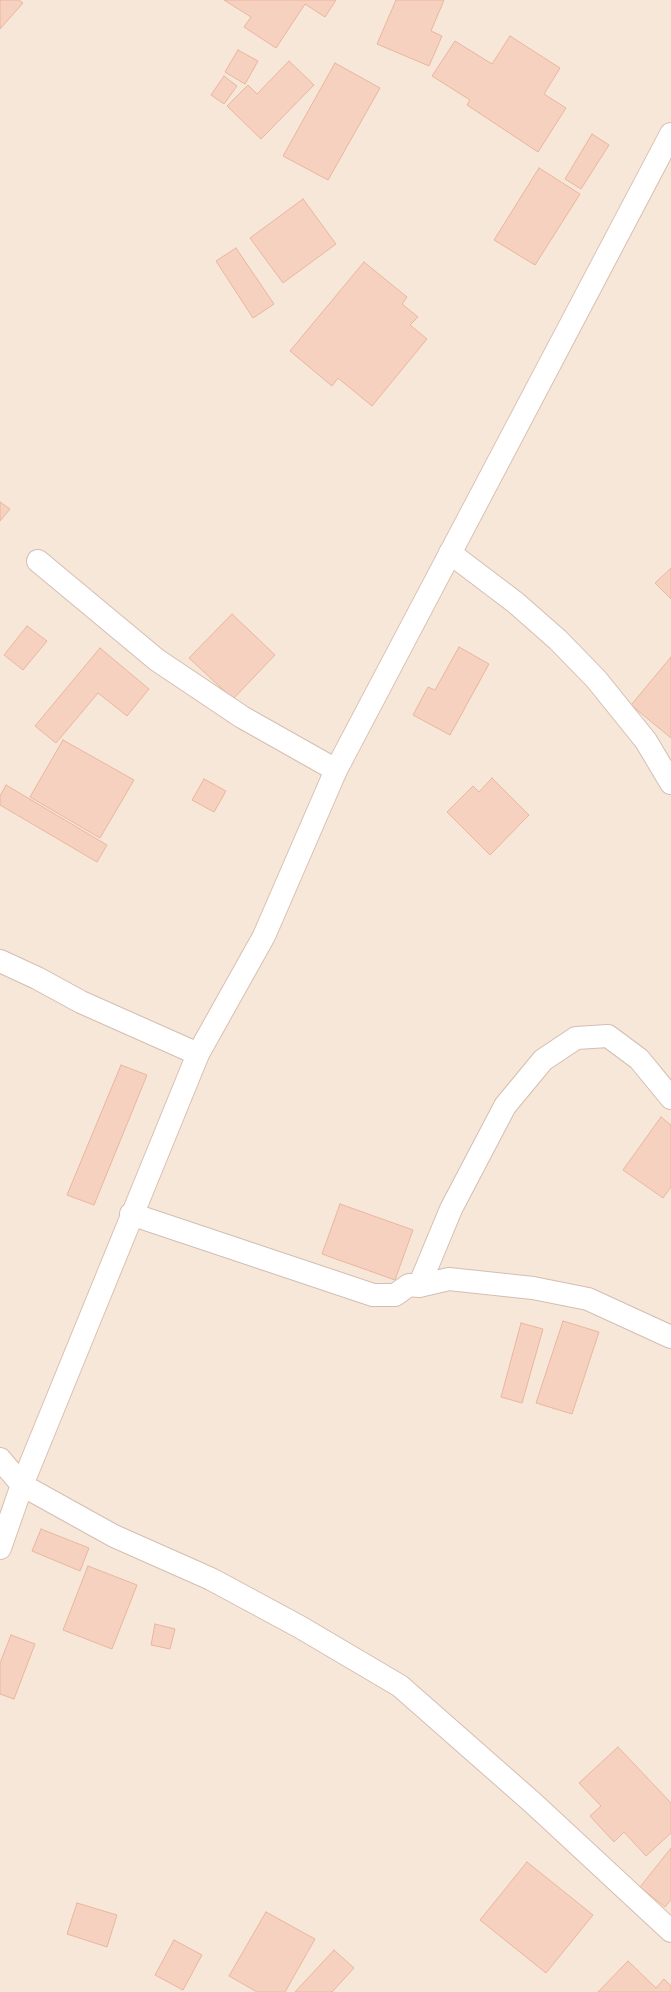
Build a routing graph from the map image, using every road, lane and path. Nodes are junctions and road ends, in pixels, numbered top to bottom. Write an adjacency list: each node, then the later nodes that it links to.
1 (671, 134): 2 (street)
2 (450, 553): 4 (street); 5 (street)
3 (38, 561): 4 (street)
4 (336, 770): 7 (street)
5 (671, 783)
6 (0, 961): 7 (street)
7 (198, 1054): 9 (street)
8 (671, 1098): 10 (street)
9 (131, 1214): 10 (street); 13 (street)
10 (419, 1286): 11 (street)
11 (671, 1337)
12 (0, 1459): 13 (street)
13 (22, 1485): 14 (street); 15 (street)
14 (0, 1548)
15 (671, 1931)

